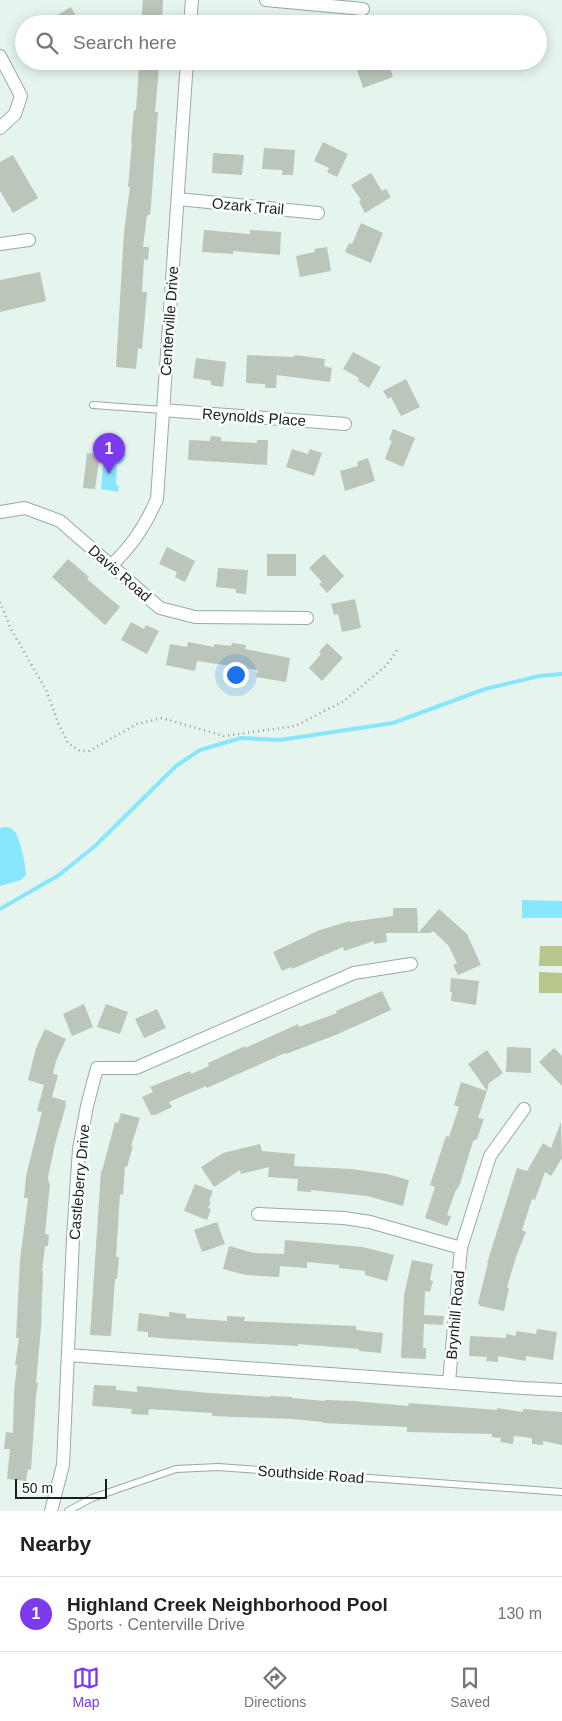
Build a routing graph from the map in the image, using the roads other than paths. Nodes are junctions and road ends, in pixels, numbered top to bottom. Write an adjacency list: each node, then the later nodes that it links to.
1 (192, 0): 4 (street)
2 (266, 0): 3 (street)
3 (363, 9)
4 (191, 15)
5 (0, 56): 7 (street)
6 (187, 70): 8 (street, Centerville Drive)
7 (0, 128)
8 (178, 199): 9 (street, Ozark Trail); 13 (street, Centerville Drive)
9 (318, 213)
10 (29, 240): 11 (street)
11 (0, 244)
12 (93, 405): 13 (lane)
13 (163, 410): 14 (street, Reynolds Place); 16 (street, Centerville Drive)
14 (345, 424)
15 (0, 512): 16 (street, Davis Road)
16 (112, 566): 17 (street, Davis Road)
17 (307, 618)
18 (411, 964): 22 (street, Castleberry Drive)
19 (524, 1109): 21 (street, Brynhill Road)
20 (258, 1214): 21 (street)
21 (461, 1248): 23 (street, Brynhill Road)
22 (68, 1356): 23 (street); 26 (street, Castleberry Drive)
23 (449, 1382): 24 (street)
24 (562, 1390)
25 (562, 1492): 27 (lane, Southside Road)
26 (51, 1511)
27 (68, 1511)

